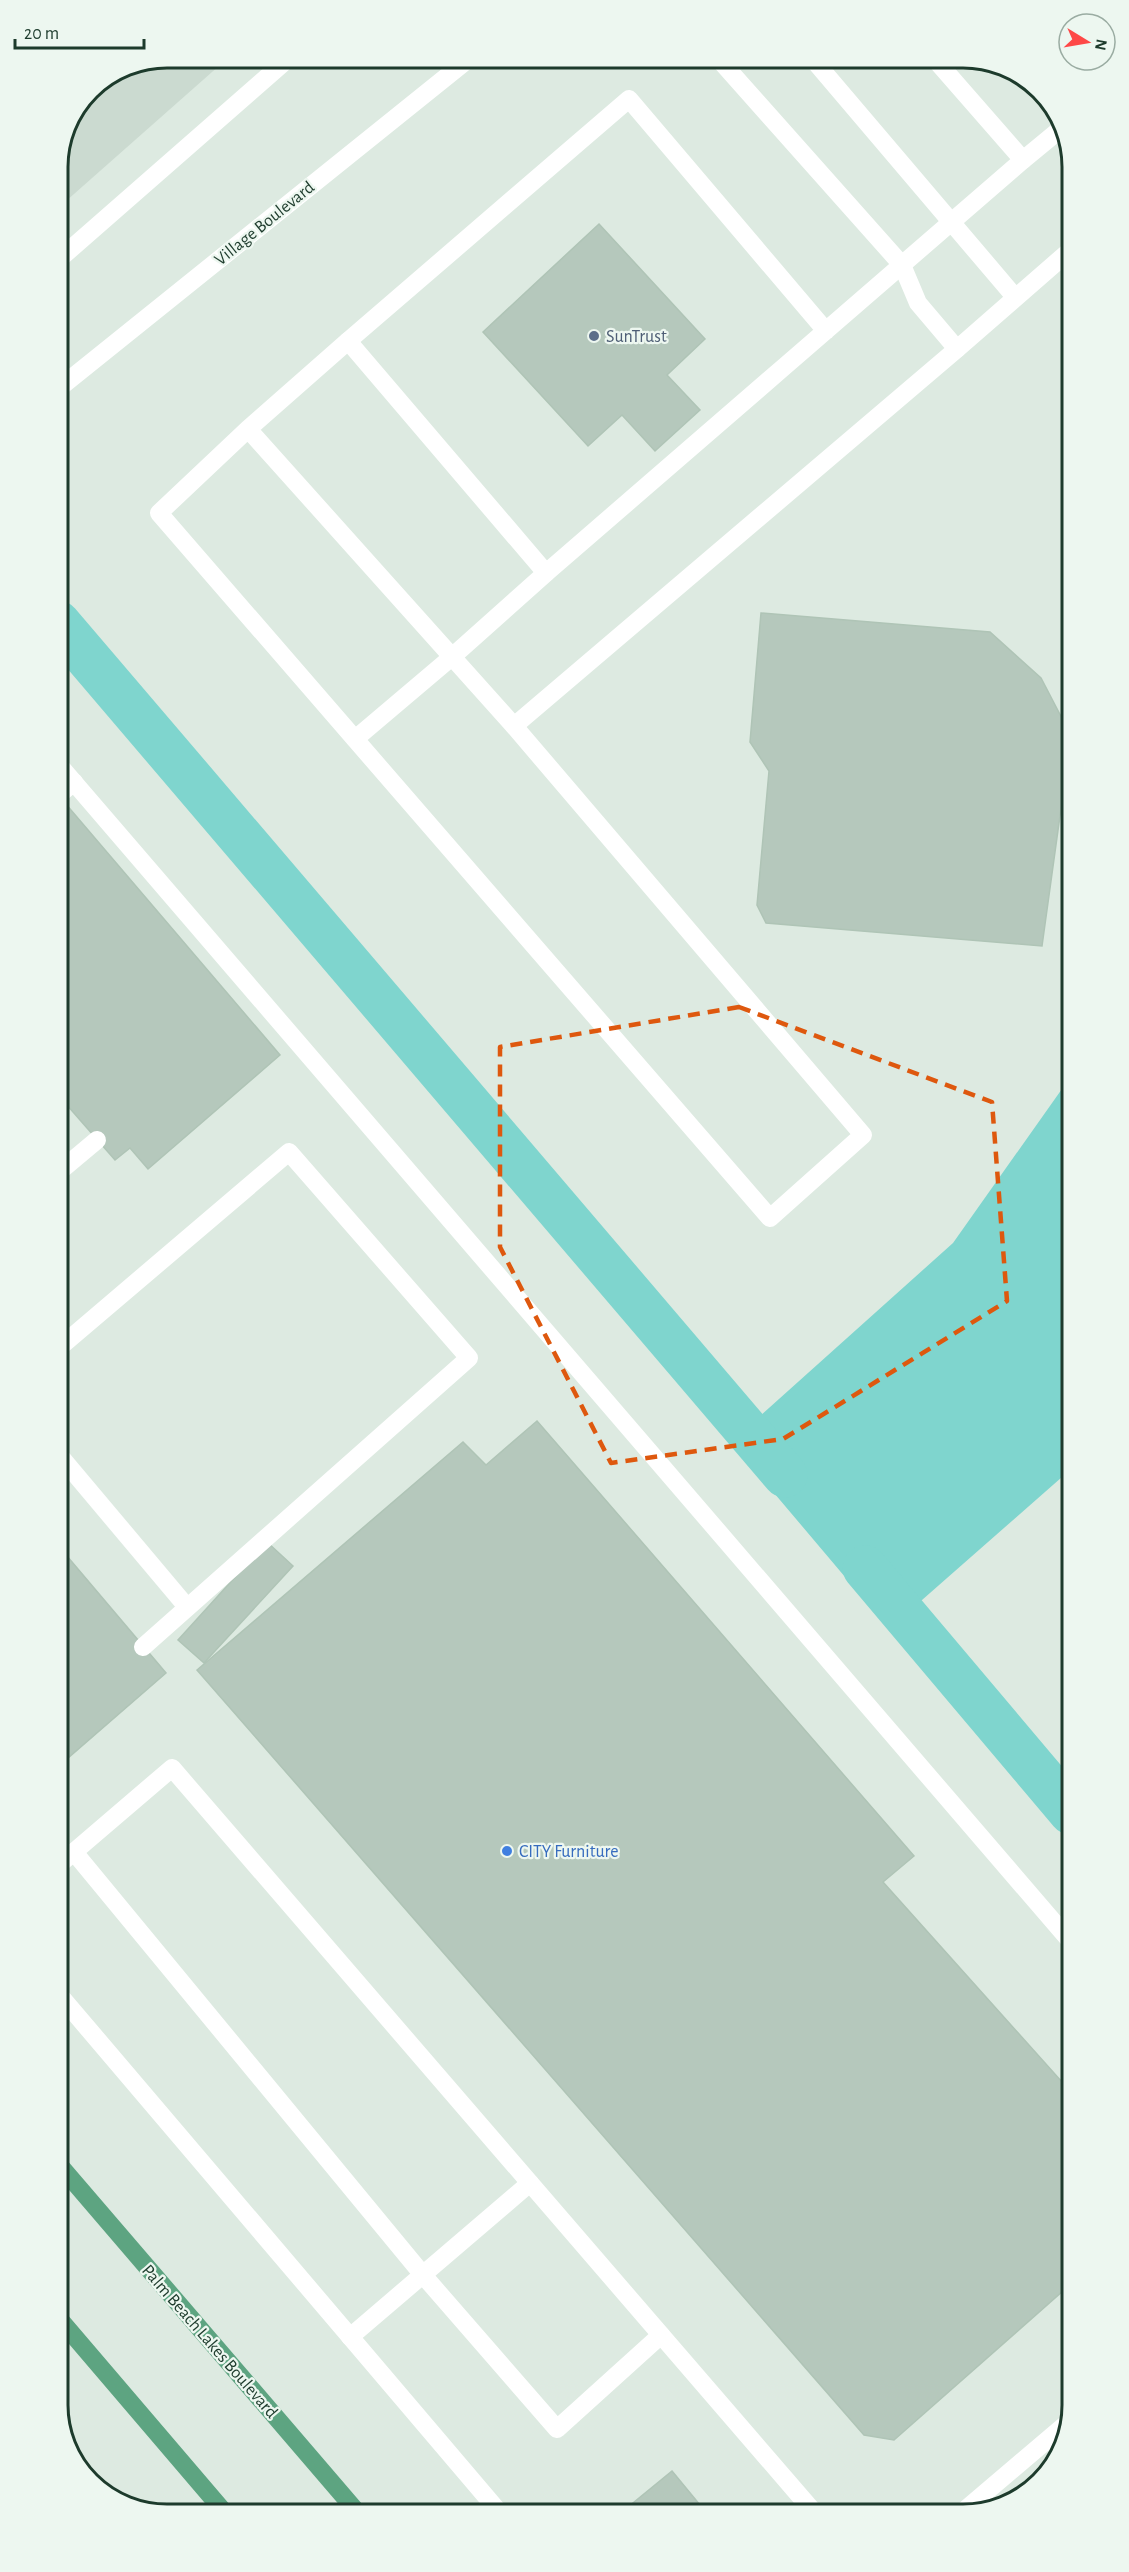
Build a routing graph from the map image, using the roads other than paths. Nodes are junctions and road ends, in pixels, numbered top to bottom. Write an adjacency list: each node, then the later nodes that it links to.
1 (277, 68): 9 (street)
2 (457, 68): 16 (street, Village Boulevard)
3 (727, 68): 11 (street)
4 (820, 68): 8 (street)
5 (943, 68): 7 (street)
6 (1055, 133): 7 (street)
7 (1023, 160): 8 (street)
8 (952, 222): 11 (street); 12 (street)
9 (68, 251)
10 (1062, 257): 12 (street)
11 (902, 266): 13 (street); 15 (street)
12 (1015, 297): 15 (street)
13 (826, 331): 14 (street); 18 (street)
14 (348, 341): 17 (street); 18 (street)
15 (957, 349): 20 (street)
16 (68, 381)
17 (248, 429): 19 (street); 21 (street)
18 (546, 573): 19 (street)
19 (453, 656): 20 (street); 21 (street)
20 (514, 726): 21 (street)
21 (355, 739)
22 (68, 775): 23 (street)
23 (74, 782): 24 (street); 32 (street)
24 (68, 787)
25 (97, 1140): 26 (street)
26 (68, 1164)
27 (68, 1340): 29 (street)
28 (68, 1466): 29 (street)
29 (187, 1607): 30 (street)
30 (143, 1647)
31 (68, 1858): 35 (street); 36 (street)
32 (1062, 1932)
33 (68, 2005): 39 (street)
34 (68, 2175): 42 (main road, Palm Beach Lakes Boulevard)
35 (530, 2183): 36 (street); 38 (street)
36 (423, 2275): 38 (street); 39 (street)
37 (68, 2329): 41 (main road)
38 (661, 2335): 44 (street)
39 (350, 2337): 43 (street)
40 (1058, 2431): 45 (street)
41 (217, 2504)
42 (350, 2504)
43 (493, 2504)
44 (806, 2504)
45 (973, 2504)

